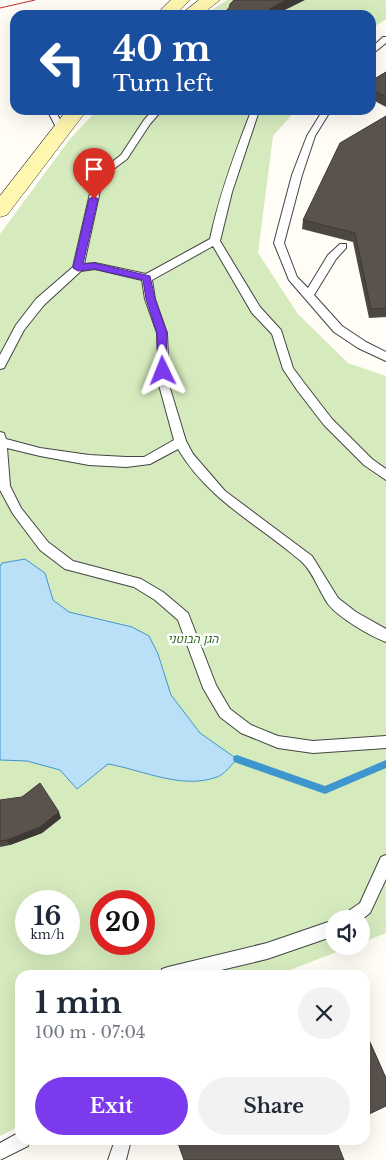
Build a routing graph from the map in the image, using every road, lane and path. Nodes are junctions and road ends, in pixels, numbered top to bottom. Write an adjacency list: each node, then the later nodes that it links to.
1 (181, 0): 3 (street)
2 (211, 0): 4 (street)
3 (170, 10)
4 (196, 10)
5 (55, 115): 11 (lane)
6 (73, 115): 11 (street)
7 (85, 115): 12 (street)
8 (153, 115): 16 (lane)
9 (254, 115): 14 (lane)
10 (324, 115): 18 (lane)
11 (61, 129): 12 (street)
12 (38, 160): 13 (street)
13 (0, 210)
14 (215, 240): 17 (lane); 23 (lane)
15 (343, 246): 18 (lane)
16 (78, 268): 17 (lane); 20 (lane)
17 (147, 278): 22 (lane)
18 (308, 297): 19 (lane)
19 (386, 357)
20 (0, 365)
21 (0, 439): 22 (lane); 25 (lane)
22 (180, 442): 24 (lane)
23 (386, 475)
24 (386, 636)
25 (386, 742)
26 (386, 862): 27 (lane)
27 (362, 910)
28 (325, 931): 29 (lane)
29 (189, 970)
30 (15, 1144): 32 (lane)
31 (122, 1145): 33 (lane)
32 (0, 1152)
33 (117, 1160)

